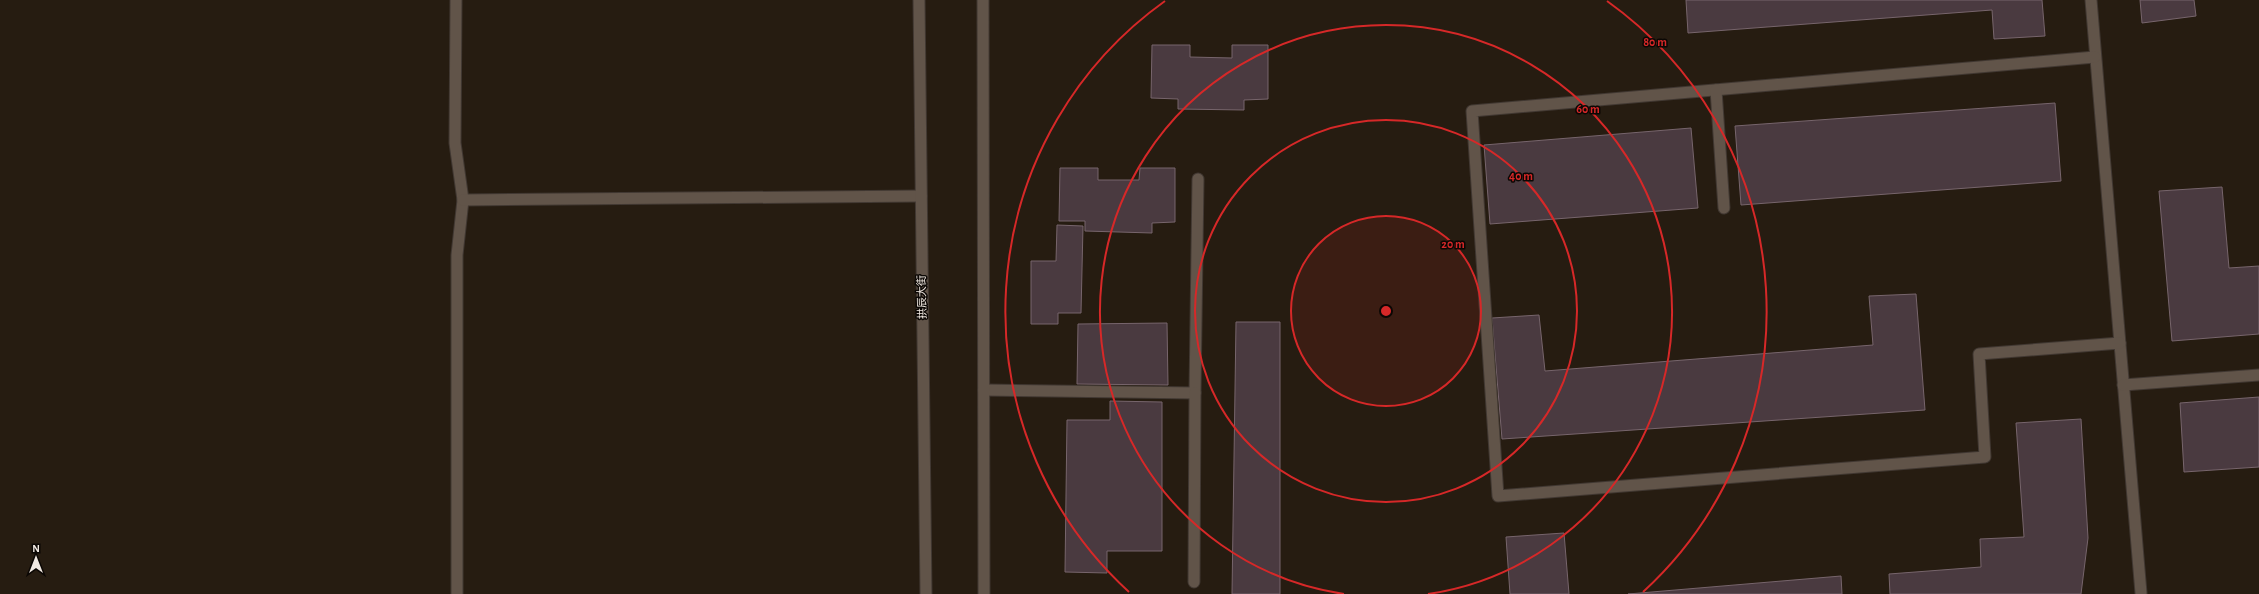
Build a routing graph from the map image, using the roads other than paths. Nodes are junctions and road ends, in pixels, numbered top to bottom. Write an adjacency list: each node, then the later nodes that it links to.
1 (456, 0): 9 (street)
2 (919, 0): 8 (street, 拱辰大街)
3 (983, 0): 14 (street)
4 (2091, 0): 5 (street)
5 (2095, 56): 6 (street); 11 (street)
6 (1716, 90): 10 (street); 11 (street)
7 (1198, 179): 15 (street)
8 (921, 196): 9 (street); 19 (street, 拱辰大街)
9 (463, 200): 18 (street)
10 (1724, 208)
11 (2120, 343): 13 (street)
12 (2259, 375): 13 (street)
13 (2123, 385): 17 (street)
14 (984, 390): 15 (street); 20 (street)
15 (1195, 393): 16 (street)
16 (1194, 582)
17 (2141, 593)
18 (457, 594)
19 (926, 594)
20 (984, 594)

